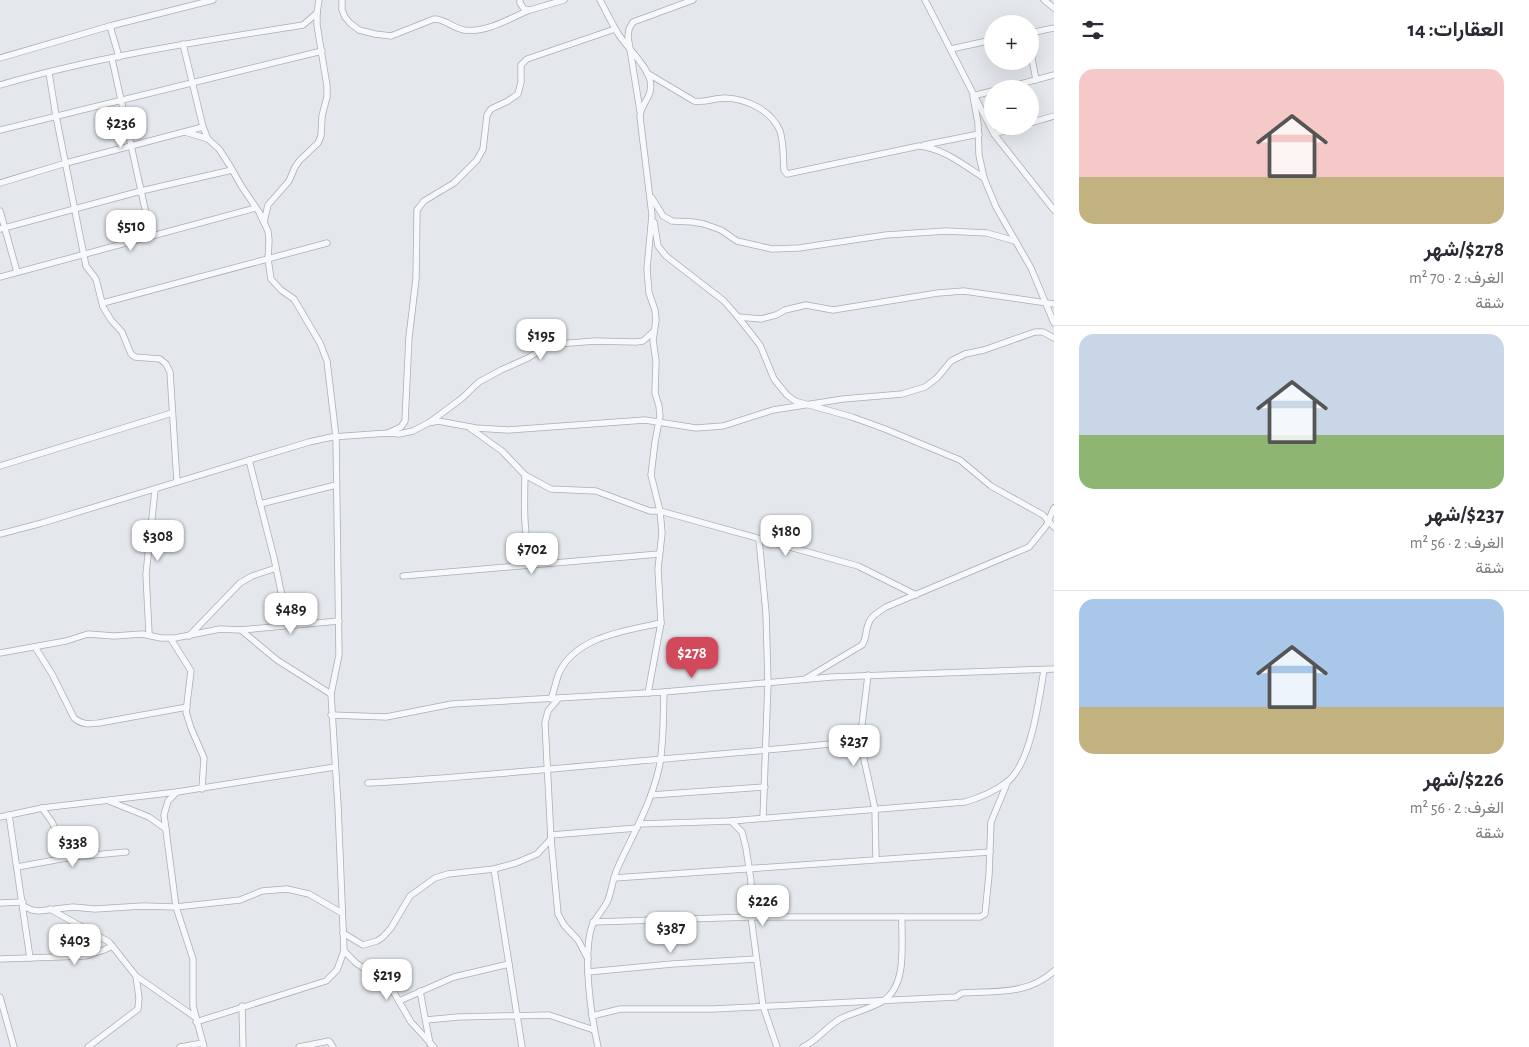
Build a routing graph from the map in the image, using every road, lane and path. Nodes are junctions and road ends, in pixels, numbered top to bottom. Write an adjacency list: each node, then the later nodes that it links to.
1 (212, 0): 13 (street)
2 (319, 0): 12 (street)
3 (342, 0): 11 (street)
4 (520, 0): 11 (street)
5 (564, 0): 11 (street)
6 (600, 0): 15 (street)
7 (693, 0): 19 (street)
8 (925, 0): 20 (street)
9 (1044, 0): 10 (street)
10 (1054, 8)
11 (529, 10)
12 (317, 13): 18 (street); 21 (street)
13 (110, 26): 22 (street); 23 (street)
14 (1054, 28): 16 (street)
15 (615, 29): 19 (street); 82 (street)
16 (1039, 31)
17 (984, 42): 20 (street)
18 (183, 44): 22 (street); 30 (street)
19 (629, 48): 26 (street); 35 (street)
20 (951, 49): 33 (street)
21 (322, 51): 30 (street); 61 (street)
22 (119, 57): 24 (street)
23 (0, 58)
24 (112, 58): 27 (street); 34 (street)
25 (1034, 70): 29 (street)
26 (647, 72): 35 (street); 47 (street)
27 (49, 73): 31 (street); 36 (street)
28 (1054, 75): 29 (street)
29 (1036, 80)
30 (192, 82): 34 (street); 40 (street)
31 (0, 85)
32 (984, 93): 33 (street)
33 (973, 96): 37 (street); 43 (street)
34 (121, 100): 36 (street); 46 (street)
35 (640, 111): 53 (street)
36 (56, 116): 41 (street); 48 (street)
37 (984, 116)
38 (1054, 116): 39 (street)
39 (1039, 120)
40 (203, 127): 42 (street); 45 (street)
41 (0, 130)
42 (185, 132): 45 (street); 46 (street)
43 (979, 134): 47 (street); 50 (street)
44 (995, 135): 54 (street)
45 (208, 139): 49 (street)
46 (131, 146): 48 (street); 52 (street)
47 (920, 146): 50 (street)
48 (66, 163): 51 (street); 57 (street)
49 (232, 170): 52 (street); 56 (street)
50 (984, 178): 64 (street)
51 (0, 183)
52 (141, 190): 57 (street); 63 (street)
53 (650, 196): 60 (street); 64 (street)
54 (1047, 200): 55 (street); 59 (street)
55 (1054, 202)
56 (256, 208): 61 (street); 63 (street)
57 (75, 209): 62 (street); 66 (street)
58 (0, 210): 62 (street)
59 (1054, 210)
60 (652, 215): 73 (street); 75 (street)
61 (264, 222): 67 (street)
62 (2, 229): 68 (street)
63 (151, 236): 66 (street)
64 (1015, 241): 70 (street)
65 (328, 242): 67 (street)
66 (84, 254): 68 (street); 71 (street)
67 (268, 259): 71 (street); 83 (street)
68 (17, 272): 69 (street)
69 (0, 277)
70 (1046, 302): 72 (street); 73 (street); 74 (street)
71 (103, 303): 78 (street)
72 (1054, 304)
73 (738, 317): 77 (street)
74 (1054, 323)
75 (654, 331): 79 (street); 80 (street)
76 (1054, 338): 77 (street)
77 (808, 405): 79 (street); 93 (street)
78 (172, 413): 85 (street); 87 (street)
79 (659, 422): 81 (street); 92 (street)
80 (428, 423): 81 (street); 82 (street)
81 (467, 426): 86 (street)
82 (388, 433): 83 (street)
83 (336, 437): 84 (street); 88 (street)
84 (249, 460): 87 (street); 90 (street)
85 (0, 466)
86 (525, 475): 92 (street); 98 (street)
87 (177, 482): 89 (street)
88 (336, 485): 90 (street); 102 (street)
89 (155, 490): 95 (street); 106 (street)
90 (260, 504): 99 (street)
91 (1054, 508): 93 (street)
92 (660, 511): 96 (street); 97 (street)
93 (1049, 520): 94 (street); 101 (street)
94 (1054, 527)
95 (0, 534)
96 (759, 540): 101 (street); 115 (street)
97 (659, 554): 98 (street); 103 (street)
98 (530, 565): 100 (street)
99 (276, 568): 104 (street); 107 (street)
100 (403, 576)
101 (916, 595): 114 (street)
102 (339, 621): 104 (street); 118 (street)
103 (661, 623): 117 (street); 119 (street)
104 (288, 625): 105 (street)
105 (241, 630): 107 (street); 118 (street)
106 (149, 634): 108 (street); 109 (street)
107 (189, 636): 108 (street)
108 (171, 638): 121 (street)
109 (35, 647): 110 (street); 121 (street)
110 (0, 653)
111 (1054, 669): 112 (street)
112 (1044, 670): 113 (street); 128 (street)
113 (868, 675): 114 (street); 123 (street)
114 (804, 680): 115 (street)
115 (768, 683): 116 (street); 124 (street)
116 (664, 692): 117 (street); 125 (street)
117 (648, 693): 120 (street)
118 (331, 694): 122 (street)
119 (551, 699): 120 (street); 122 (street)
120 (558, 699): 127 (street)
121 (187, 707): 131 (street)
122 (332, 715): 126 (street)
123 (860, 741): 124 (street); 136 (street)
124 (767, 751): 125 (street); 130 (street)
125 (660, 760): 127 (street); 133 (street)
126 (335, 767): 131 (street); 156 (street)
127 (548, 770): 129 (street); 143 (street)
128 (1008, 781): 136 (street); 145 (street)
129 (368, 783)
130 (765, 787): 133 (street); 139 (street)
131 (202, 789): 132 (street)
132 (178, 792): 134 (street); 142 (street)
133 (652, 795): 141 (street)
134 (104, 800): 135 (street); 142 (street)
135 (42, 808): 137 (street); 146 (street)
136 (875, 808): 139 (street); 147 (street)
137 (9, 815): 138 (street); 148 (street)
138 (0, 817)
139 (763, 818): 140 (street)
140 (731, 821): 141 (street); 150 (street)
141 (638, 826): 143 (street); 151 (street)
142 (166, 829): 154 (street)
143 (551, 837): 149 (street); 165 (street)
144 (126, 852): 146 (street)
145 (990, 852): 147 (street); 158 (street)
146 (72, 857): 148 (street)
147 (876, 859): 150 (street)
148 (17, 867): 153 (street)
149 (494, 869): 160 (street); 167 (street)
150 (749, 870): 151 (street); 157 (street)
151 (614, 878): 159 (street)
152 (0, 903): 153 (street)
153 (23, 904): 155 (street); 163 (street)
154 (176, 907): 155 (street); 156 (street); 179 (street)
155 (50, 909): 161 (street)
156 (342, 913): 160 (street)
157 (751, 917): 158 (street); 159 (street); 166 (street)
158 (902, 917): 173 (street)
159 (593, 922): 165 (street)
160 (343, 933): 162 (street)
161 (112, 946): 163 (street); 170 (street)
162 (344, 951): 174 (street); 175 (street)
163 (30, 958): 164 (street)
164 (0, 959)
165 (588, 959): 169 (street)
166 (756, 960): 169 (street); 176 (street)
167 (509, 964): 171 (street); 177 (street)
168 (1054, 971): 173 (street)
169 (588, 972): 178 (street)
170 (136, 976): 179 (street); 185 (street)
171 (420, 992): 174 (street); 180 (street)
172 (0, 997): 184 (street)
173 (884, 1000): 176 (street); 193 (street)
174 (399, 1001): 183 (street)
175 (242, 1006): 179 (street); 187 (street)
176 (763, 1006): 178 (street); 192 (street)
177 (517, 1015): 180 (street); 181 (street); 190 (street)
178 (592, 1016): 181 (street)
179 (196, 1019): 182 (street)
180 (426, 1020): 183 (street)
181 (594, 1030): 191 (street)
182 (203, 1045): 186 (street)
183 (432, 1045)
184 (14, 1047)
185 (88, 1047)
186 (180, 1047)
187 (243, 1047)
188 (298, 1047): 189 (street)
189 (333, 1047)
190 (522, 1047)
191 (598, 1047)
192 (777, 1047)
193 (803, 1047)

